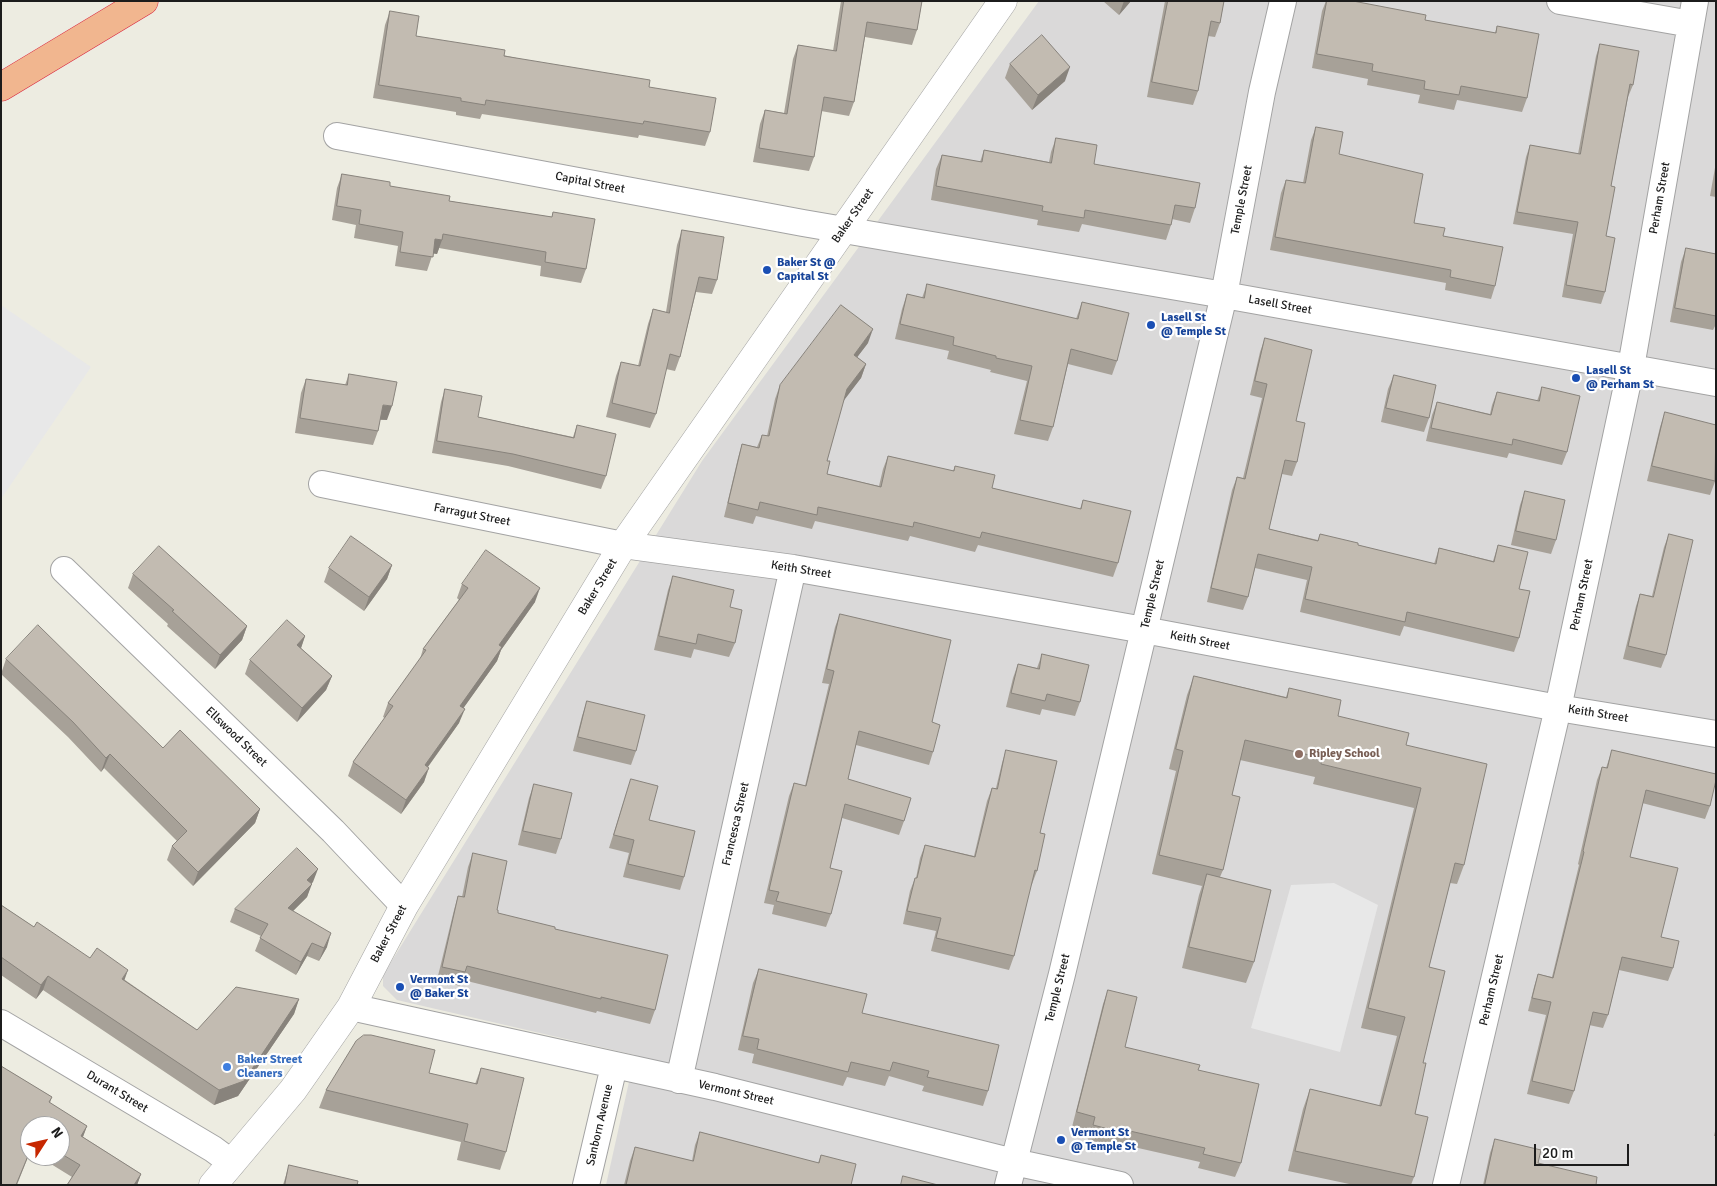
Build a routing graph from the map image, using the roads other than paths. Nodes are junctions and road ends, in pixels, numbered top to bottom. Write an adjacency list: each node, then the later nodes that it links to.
1 (144, 1): 6 (highway)
2 (1003, 1): 8 (street, Baker Street)
3 (1283, 1): 9 (street, Temple Street)
4 (1560, 1): 5 (street)
5 (1693, 13): 10 (street, Perham Street)
6 (1, 87)
7 (337, 136): 8 (street, Capital Street)
8 (843, 230): 9 (street, Lasell Street); 13 (street, Baker Street)
9 (1224, 295): 10 (street, Lasell Street); 16 (street, Temple Street)
10 (1631, 367): 11 (street, Lasell Street); 17 (street, Perham Street)
11 (1716, 383)
12 (322, 484): 13 (street, Farragut Street)
13 (623, 545): 14 (street, Keith Street); 19 (street, Baker Street)
14 (793, 568): 16 (street, Keith Street); 23 (street, Francesca Street)
15 (64, 570): 19 (street, Ellswood Street)
16 (1144, 630): 17 (street, Keith Street); 25 (street, Temple Street)
17 (1558, 708): 18 (street, Keith Street); 29 (street, Perham Street)
18 (1716, 734)
19 (404, 906): 20 (street, Baker Street)
20 (351, 1007): 22 (street, Vermont Street); 24 (street, Baker Street)
21 (1, 1023): 24 (street, Durant Street)
22 (614, 1066): 23 (street, Vermont Street); 27 (street, Sanborn Avenue)
23 (679, 1080): 25 (street, Vermont Street)
24 (232, 1163): 26 (street, Baker Street)
25 (1011, 1173): 28 (street, Vermont Street)
26 (213, 1185)
27 (586, 1185)
28 (1120, 1185)
29 (1446, 1185)

